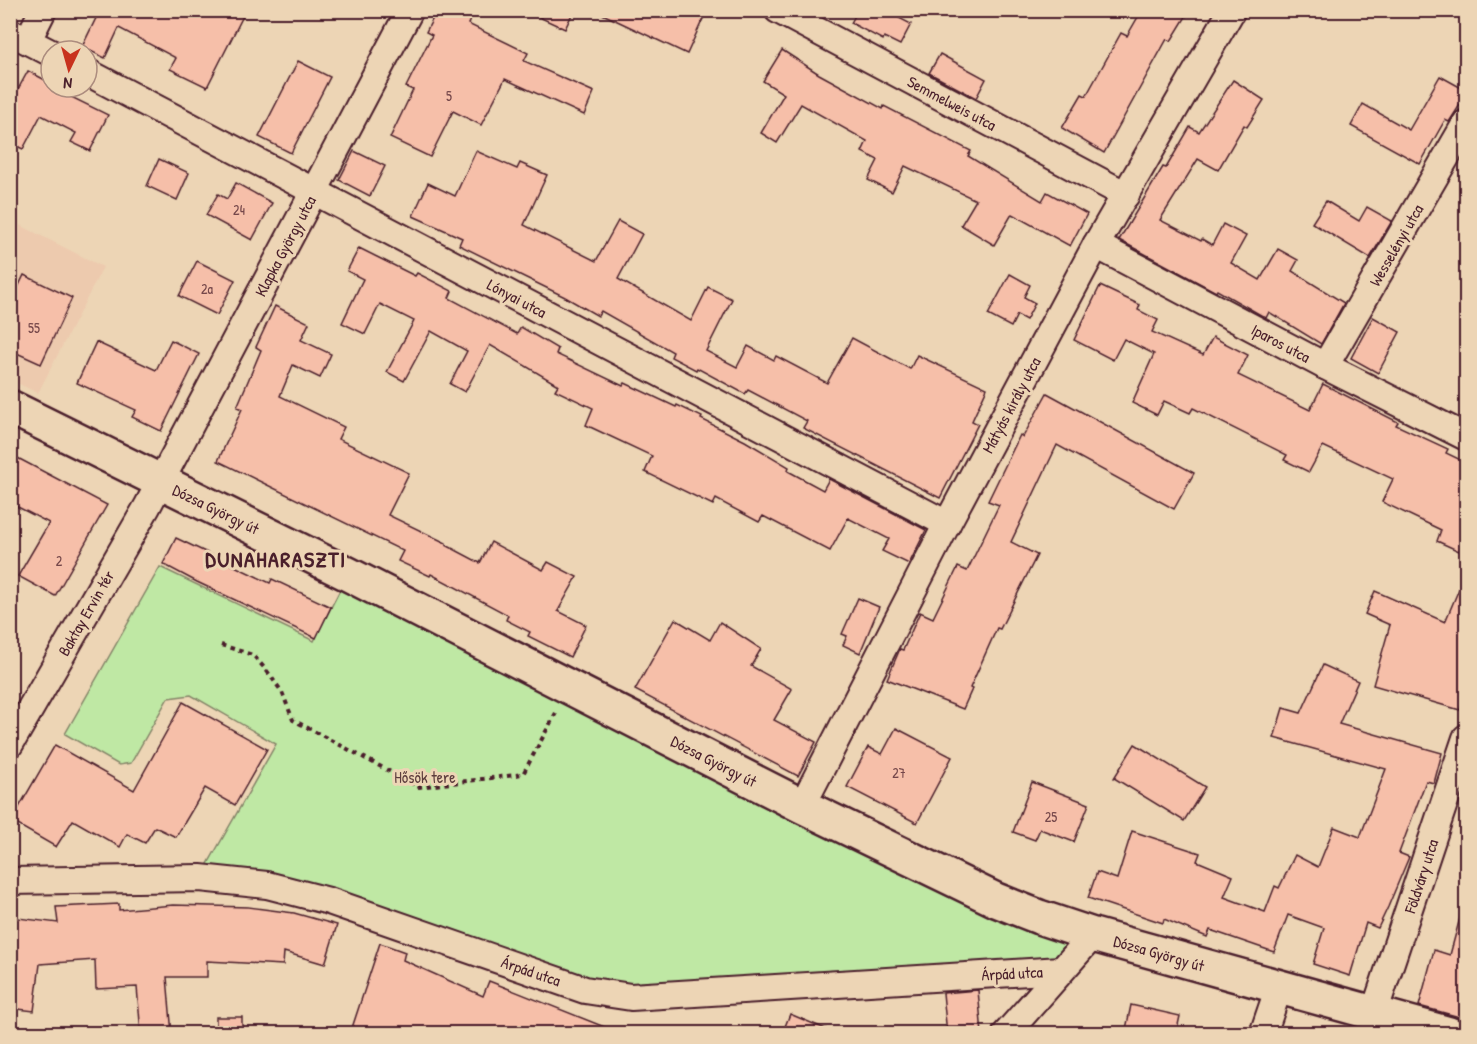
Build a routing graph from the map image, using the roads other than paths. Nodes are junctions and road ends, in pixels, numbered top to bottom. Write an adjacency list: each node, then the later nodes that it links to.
1 (44, 10): 6 (street)
2 (410, 10): 10 (street, Klapka György utca)
3 (778, 10): 5 (street, Semmelweis utca)
4 (1232, 10): 11 (street, Mátyás király utca)
5 (821, 20): 11 (street, Semmelweis utca)
6 (19, 36): 7 (street)
7 (39, 46)
8 (99, 78): 10 (street, Lónyai utca)
9 (1467, 123): 13 (street, Wesselényi utca)
10 (314, 191): 16 (street, Klapka György utca); 17 (street, Lónyai utca)
11 (1126, 195): 12 (street, Mátyás király utca)
12 (1096, 246): 13 (street, Iparos utca); 17 (street, Mátyás király utca)
13 (1325, 366): 15 (street, Iparos utca)
14 (10, 407): 16 (main road, Dózsa György út)
15 (1467, 437)
16 (160, 481): 19 (street, Baktay Ervin tér); 20 (main road, Dózsa György út)
17 (947, 524): 20 (street, Mátyás király utca)
18 (1467, 738): 25 (street, Földváry utca)
19 (12, 739)
20 (802, 806): 22 (main road, Dózsa György út)
21 (10, 881): 23 (street, Árpád utca)
22 (1093, 935): 23 (street); 24 (main road, Dózsa György út)
23 (1061, 970): 26 (street)
24 (1279, 987): 25 (main road, Dózsa György út); 27 (street)
25 (1374, 1013): 28 (main road, Dózsa György út)
26 (1006, 1034)
27 (1263, 1034)
28 (1449, 1034)

